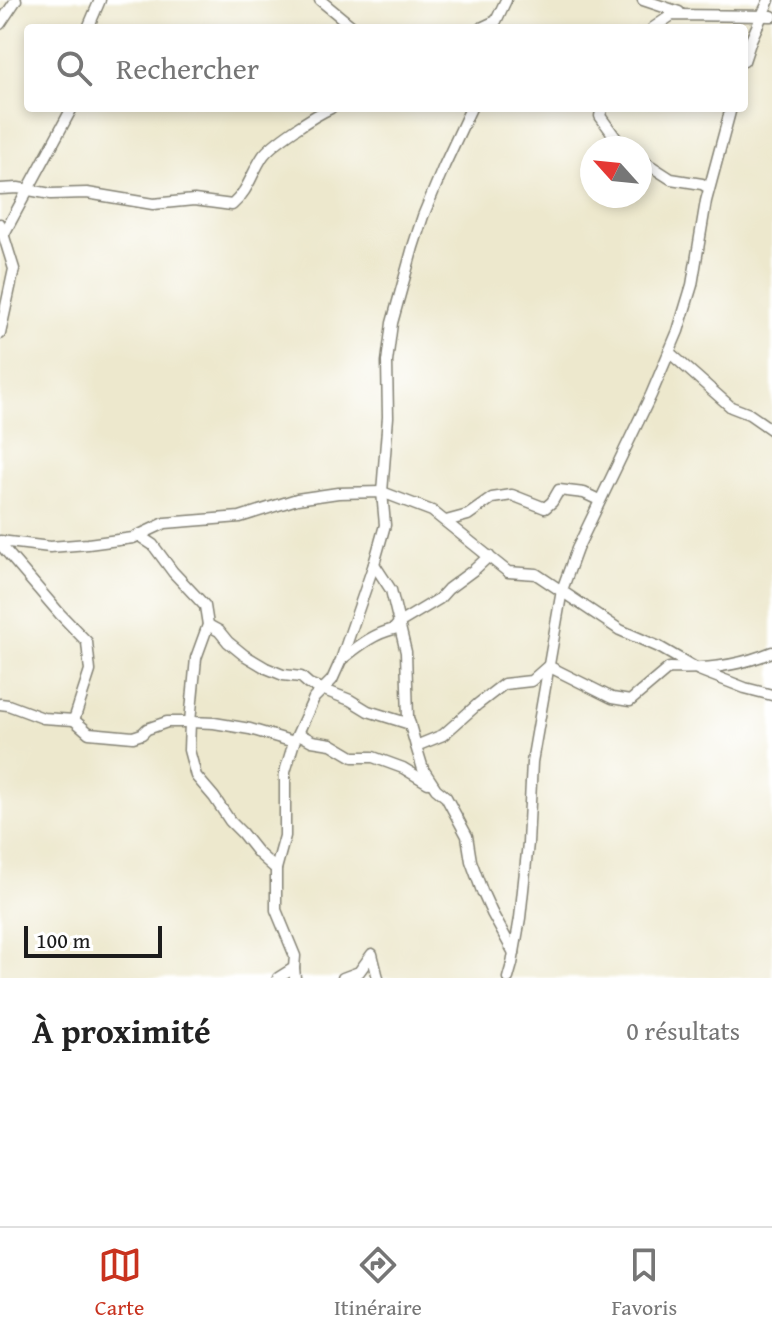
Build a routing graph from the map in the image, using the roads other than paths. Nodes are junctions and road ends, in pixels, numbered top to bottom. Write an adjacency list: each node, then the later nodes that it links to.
1 (16, 0): 9 (street)
2 (100, 0): 10 (street)
3 (320, 0): 11 (street)
4 (506, 0): 12 (street)
5 (643, 0): 7 (street)
6 (769, 0): 8 (street)
7 (685, 15): 8 (street); 13 (street)
8 (767, 16): 14 (street)
9 (0, 24)
10 (90, 24)
11 (349, 24)
12 (494, 24)
13 (659, 24)
14 (748, 53)
15 (70, 112): 24 (street)
16 (324, 112): 24 (street)
17 (469, 112): 29 (street)
18 (601, 112): 20 (street)
19 (730, 112): 22 (street)
20 (614, 136)
21 (652, 167): 22 (street)
22 (709, 188): 27 (street)
23 (0, 189): 24 (street)
24 (30, 190): 25 (street)
25 (2, 229): 26 (street)
26 (0, 334)
27 (670, 353): 28 (street); 30 (street)
28 (772, 430)
29 (382, 492): 31 (street); 32 (street); 35 (street)
30 (599, 500): 31 (street); 36 (street)
31 (446, 521): 34 (street)
32 (138, 535): 33 (street); 38 (street)
33 (0, 542): 46 (street)
34 (489, 556): 36 (street); 37 (street)
35 (374, 564): 37 (street); 40 (street)
36 (562, 590): 41 (street); 42 (street)
37 (399, 623): 40 (street); 48 (street)
38 (208, 625): 43 (street); 47 (street)
39 (772, 652): 42 (street)
40 (341, 660): 43 (street)
41 (548, 666): 42 (street); 50 (street); 53 (street)
42 (699, 670): 44 (street)
43 (323, 689): 48 (street); 49 (street)
44 (772, 695)
45 (0, 704): 46 (street)
46 (74, 720): 47 (street)
47 (190, 722): 49 (street); 52 (street)
48 (410, 724): 50 (street)
49 (296, 738): 51 (street); 52 (street)
50 (416, 746): 51 (street)
51 (436, 789): 53 (street)
52 (276, 869): 54 (street)
53 (514, 953): 58 (street)
54 (295, 973): 55 (street)
55 (278, 978)
56 (343, 978): 57 (street)
57 (378, 978)
58 (508, 978)

